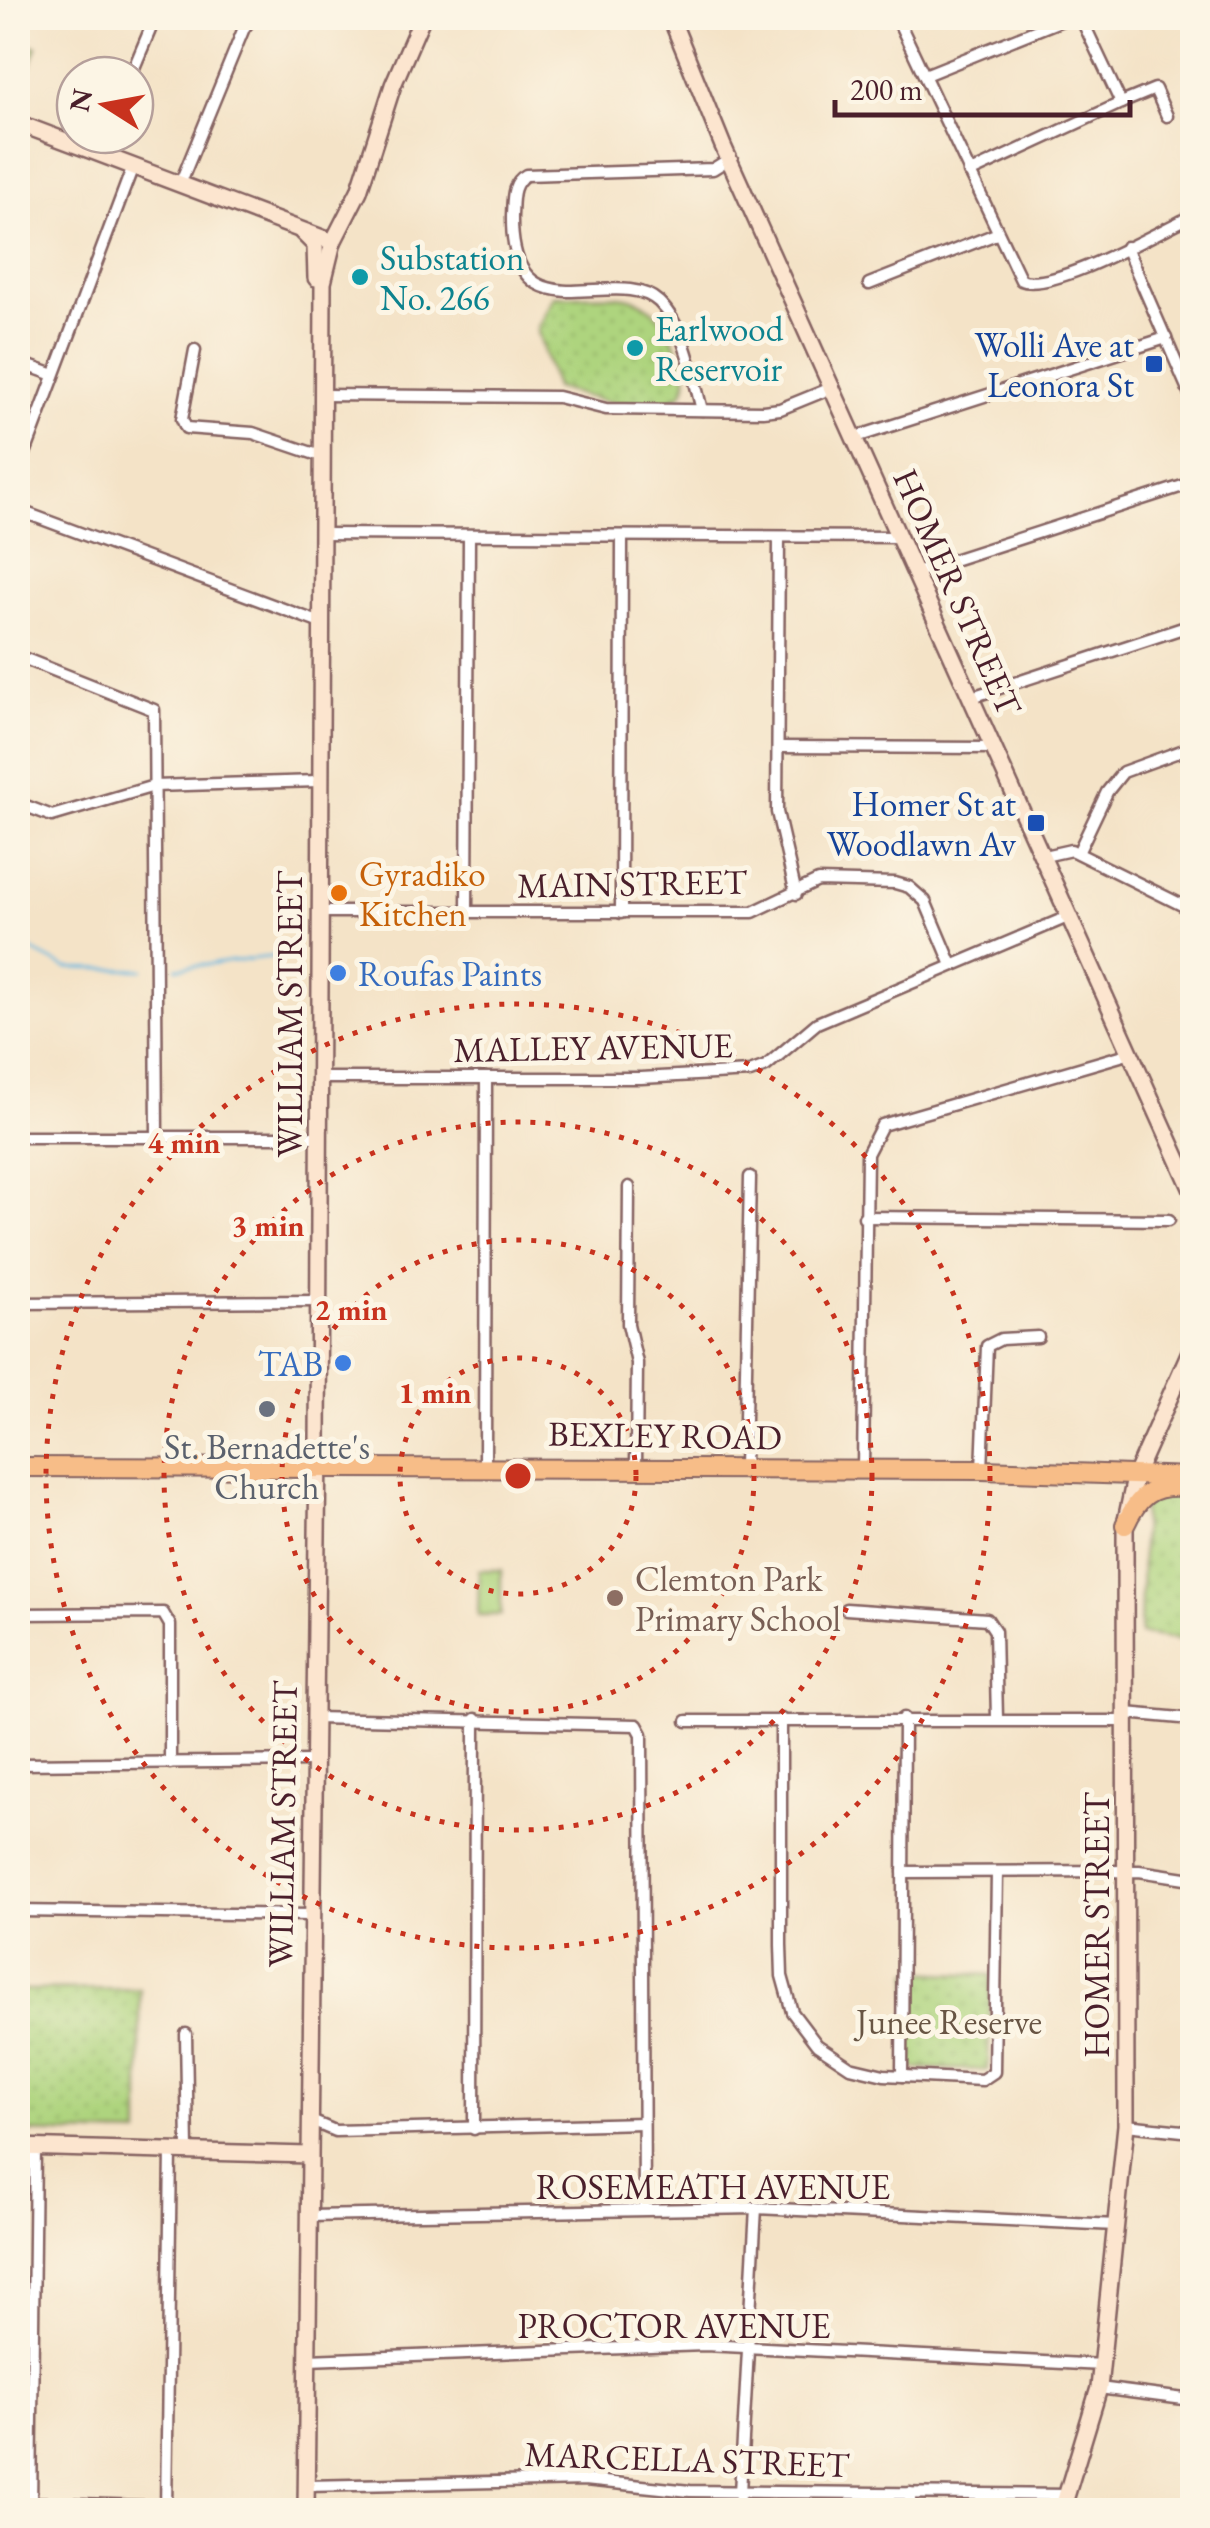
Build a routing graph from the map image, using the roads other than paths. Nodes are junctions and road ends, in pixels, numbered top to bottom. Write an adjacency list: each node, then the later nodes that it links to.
1 (155, 18): 8 (street)
2 (252, 18): 18 (street)
3 (422, 18): 22 (street, WILLIAM STREET)
4 (671, 18): 15 (street, HOMER STREET)
5 (897, 18): 9 (street)
6 (1067, 18): 9 (street)
7 (1081, 18): 10 (street)
8 (139, 55)
9 (925, 75): 17 (street)
10 (1121, 103): 11 (street); 17 (street)
11 (1167, 116)
12 (18, 124): 13 (street)
13 (55, 138)
14 (101, 155): 16 (street)
15 (729, 159): 30 (street, HOMER STREET); 33 (street)
16 (133, 166): 18 (street); 29 (street)
17 (969, 172): 21 (street)
18 (180, 184): 20 (street)
19 (1192, 216): 23 (street)
20 (298, 228): 22 (street); 25 (street)
21 (996, 234): 23 (street); 24 (street)
22 (333, 242): 25 (street, WILLIAM STREET)
23 (1126, 247): 26 (street)
24 (869, 284)
25 (322, 320): 31 (street, WILLIAM STREET)
26 (1166, 338): 32 (street); 34 (street)
27 (195, 350): 35 (street)
28 (18, 362): 29 (street)
29 (54, 375): 36 (street)
30 (834, 386): 33 (street); 34 (street, HOMER STREET)
31 (322, 395): 33 (street); 35 (street, WILLIAM STREET)
32 (1192, 399)
33 (702, 410)
34 (856, 437): 43 (street, HOMER STREET)
35 (321, 456): 39 (street, WILLIAM STREET)
36 (18, 472)
37 (1192, 483): 44 (street)
38 (18, 510): 45 (street)
39 (319, 534): 40 (street); 45 (street, WILLIAM STREET)
40 (469, 536): 41 (street); 60 (street)
41 (622, 536): 42 (street); 61 (street)
42 (779, 538): 43 (street); 49 (street)
43 (901, 538): 44 (street, HOMER STREET)
44 (916, 572): 48 (street, HOMER STREET)
45 (318, 622): 52 (street, WILLIAM STREET)
46 (1192, 625): 48 (street)
47 (18, 656): 53 (street)
48 (972, 697): 51 (street, HOMER STREET)
49 (779, 747): 51 (street); 57 (street)
50 (1192, 747): 55 (street)
51 (995, 748): 56 (street, HOMER STREET)
52 (318, 782): 53 (street); 59 (street, WILLIAM STREET)
53 (154, 786): 54 (street); 67 (street)
54 (18, 803)
55 (1078, 853): 56 (street); 58 (street)
56 (1044, 856): 62 (street, HOMER STREET)
57 (796, 894): 61 (street, MAIN STREET); 63 (street, MAIN STREET)
58 (1192, 910)
59 (319, 912): 60 (street, MAIN STREET); 65 (street, WILLIAM STREET)
60 (466, 913): 61 (street, MAIN STREET)
61 (622, 913)
62 (1070, 916): 63 (street, MALLEY AVENUE); 64 (street, HOMER STREET)
63 (952, 965): 66 (street, MALLEY AVENUE)
64 (1131, 1053): 70 (street, HOMER STREET); 74 (street)
65 (319, 1078): 66 (street, MALLEY AVENUE); 68 (street, WILLIAM STREET)
66 (486, 1078): 82 (street)
67 (157, 1134): 68 (street); 69 (street)
68 (319, 1137): 77 (street, WILLIAM STREET)
69 (18, 1138)
70 (1186, 1159): 73 (street, HOMER STREET)
71 (750, 1177): 84 (street)
72 (629, 1187): 83 (street)
73 (1192, 1190)
74 (864, 1218): 75 (street); 85 (street)
75 (1170, 1220)
76 (18, 1302): 77 (street)
77 (319, 1302): 80 (street, WILLIAM STREET)
78 (1038, 1337): 86 (street)
79 (1192, 1347): 87 (street, HOMER STREET)
80 (317, 1464): 81 (main road, BEXLEY ROAD); 82 (main road, BEXLEY ROAD); 94 (street, WILLIAM STREET)
81 (18, 1466)
82 (485, 1466): 83 (main road, BEXLEY ROAD)
83 (636, 1467): 84 (main road, BEXLEY ROAD)
84 (744, 1468): 85 (main road, BEXLEY ROAD)
85 (863, 1469): 86 (main road, BEXLEY ROAD)
86 (982, 1470): 87 (main road, BEXLEY ROAD)
87 (1136, 1473): 88 (main road, BEXLEY ROAD); 90 (street, HOMER STREET)
88 (1192, 1478)
89 (1192, 1487): 90 (main road)
90 (1125, 1526): 93 (street, HOMER STREET)
91 (846, 1609): 99 (street)
92 (18, 1614): 101 (street)
93 (1126, 1717): 98 (street); 99 (street); 105 (street, HOMER STREET)
94 (313, 1718): 96 (street); 102 (street, WILLIAM STREET)
95 (904, 1718): 97 (street); 99 (street); 104 (street)
96 (475, 1719): 113 (street); 115 (street)
97 (781, 1719): 100 (street); 111 (street)
98 (1192, 1719)
99 (997, 1720)
100 (687, 1721)
101 (170, 1762): 102 (street); 103 (street)
102 (313, 1762): 109 (street, WILLIAM STREET)
103 (18, 1764)
104 (903, 1872): 106 (street); 111 (street)
105 (1126, 1872): 106 (street); 107 (street); 114 (street, HOMER STREET)
106 (997, 1873): 111 (street)
107 (1192, 1879)
108 (18, 1911): 109 (street)
109 (311, 1915): 112 (street, WILLIAM STREET)
110 (186, 2034): 120 (street)
111 (902, 2076)
112 (309, 2120): 115 (street); 121 (street, WILLIAM STREET)
113 (644, 2124): 115 (street); 123 (street)
114 (1126, 2125): 116 (street); 125 (street, HOMER STREET)
115 (474, 2129)
116 (1192, 2132)
117 (18, 2147): 118 (street)
118 (35, 2147): 119 (street); 136 (street)
119 (170, 2150): 120 (street); 137 (street)
120 (188, 2150): 121 (street)
121 (309, 2155): 124 (street, WILLIAM STREET)
122 (756, 2208): 123 (street, ROSEMEATH AVENUE); 125 (street, ROSEMEATH AVENUE); 126 (street)
123 (644, 2209): 124 (street, ROSEMEATH AVENUE)
124 (308, 2216): 127 (street, WILLIAM STREET)
125 (1116, 2225): 128 (street, HOMER STREET)
126 (748, 2346): 127 (street, PROCTOR AVENUE); 128 (street, PROCTOR AVENUE); 132 (street)
127 (307, 2360): 131 (street, WILLIAM STREET)
128 (1102, 2366): 129 (street, HOMER STREET)
129 (1099, 2388): 130 (street); 135 (street, HOMER STREET)
130 (1192, 2400)
131 (306, 2486): 132 (street, MARCELLA STREET); 139 (street, WILLIAM STREET)
132 (739, 2491): 133 (street, MARCELLA STREET); 140 (street)
133 (910, 2493): 135 (street, MARCELLA STREET); 141 (street)
134 (18, 2502): 136 (street)
135 (1065, 2503)
136 (31, 2506): 137 (street)
137 (166, 2509): 138 (street)
138 (267, 2510)
139 (306, 2510)
140 (739, 2510)
141 (910, 2510)

